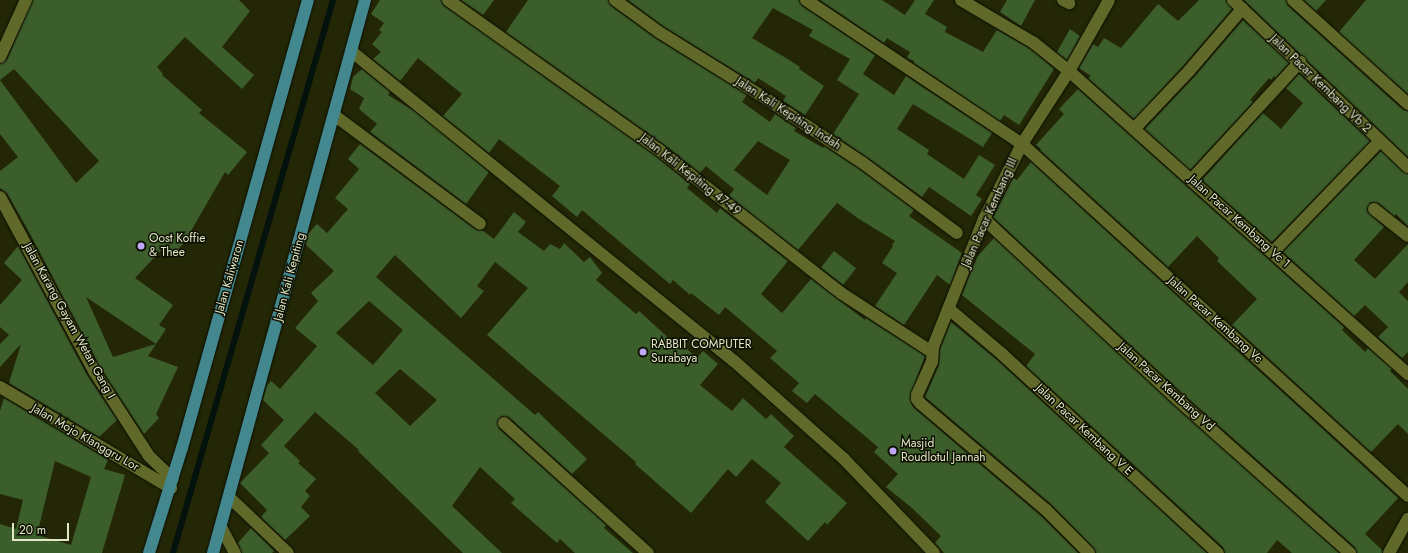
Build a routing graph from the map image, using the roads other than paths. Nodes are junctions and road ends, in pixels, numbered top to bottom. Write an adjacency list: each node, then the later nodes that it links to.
1 (26, 0): 13 (street)
2 (308, 0): 35 (main road, Jalan Kaliwaron)
3 (365, 0): 12 (main road, Jalan Kali Kepiting)
4 (448, 0): 31 (street, Jalan Kali Kepiting 47-49)
5 (615, 0): 27 (street, Jalan Kali Kepiting Indah)
6 (806, 0): 20 (street, Jalan Pacar Kembang Vc)
7 (961, 0): 15 (street, Jalan Pacar Kembang Vc 1)
8 (1109, 0): 15 (street, Jalan Pacar Kembang III)
9 (1233, 0): 11 (street, Jalan Pacar Kembang Vb 2)
10 (1293, 0): 16 (street)
11 (1242, 8): 14 (street, Jalan Pacar Kembang Vb 2); 18 (street)
12 (351, 51): 17 (main road, Jalan Kali Kepiting); 45 (street)
13 (0, 58)
14 (1300, 62): 19 (street, Jalan Pacar Kembang Vb 2); 22 (street)
15 (1069, 71): 18 (street, Jalan Pacar Kembang Vc 1); 20 (street, Jalan Pacar Kembang III)
16 (1408, 104)
17 (334, 115): 26 (street); 37 (main road, Jalan Kali Kepiting)
18 (1134, 129): 22 (street, Jalan Pacar Kembang Vc 1)
19 (1379, 142): 21 (street, Jalan Pacar Kembang Vb 2); 29 (street)
20 (1022, 144): 25 (street, Jalan Pacar Kembang III); 36 (street, Jalan Pacar Kembang Vc)
21 (1408, 168)
22 (1191, 180): 29 (street, Jalan Pacar Kembang Vc 1)
23 (0, 197): 35 (street, Jalan Karang Gayam Wetan Gang I)
24 (1374, 209): 28 (street)
25 (984, 219): 30 (street, Jalan Pacar Kembang III); 48 (street, Jalan Pacar Kembang Vd)
26 (480, 224)
27 (957, 233)
28 (1408, 236)
29 (1273, 252): 32 (street, Jalan Pacar Kembang Vc 1)
30 (949, 309): 31 (street, Jalan Pacar Kembang III); 47 (street, Jalan Pacar Kembang V E)
31 (932, 352): 46 (street, Jalan Pacar Kembang III)
32 (1408, 374)
33 (0, 387): 35 (street, Jalan Mojo Klanggru Lor)
34 (504, 423): 44 (street)
35 (172, 483): 40 (main road, Jalan Kaliwaron)
36 (1408, 496)
37 (229, 497): 39 (main road, Jalan Kali Kepiting); 43 (street)
38 (1408, 519): 49 (street)
39 (221, 527): 41 (main road, Jalan Kali Kepiting); 42 (street)
40 (149, 553)
41 (213, 553)
42 (235, 553)
43 (288, 553)
44 (648, 553)
45 (934, 553)
46 (1089, 553)
47 (1218, 553)
48 (1350, 553)
49 (1389, 553)

